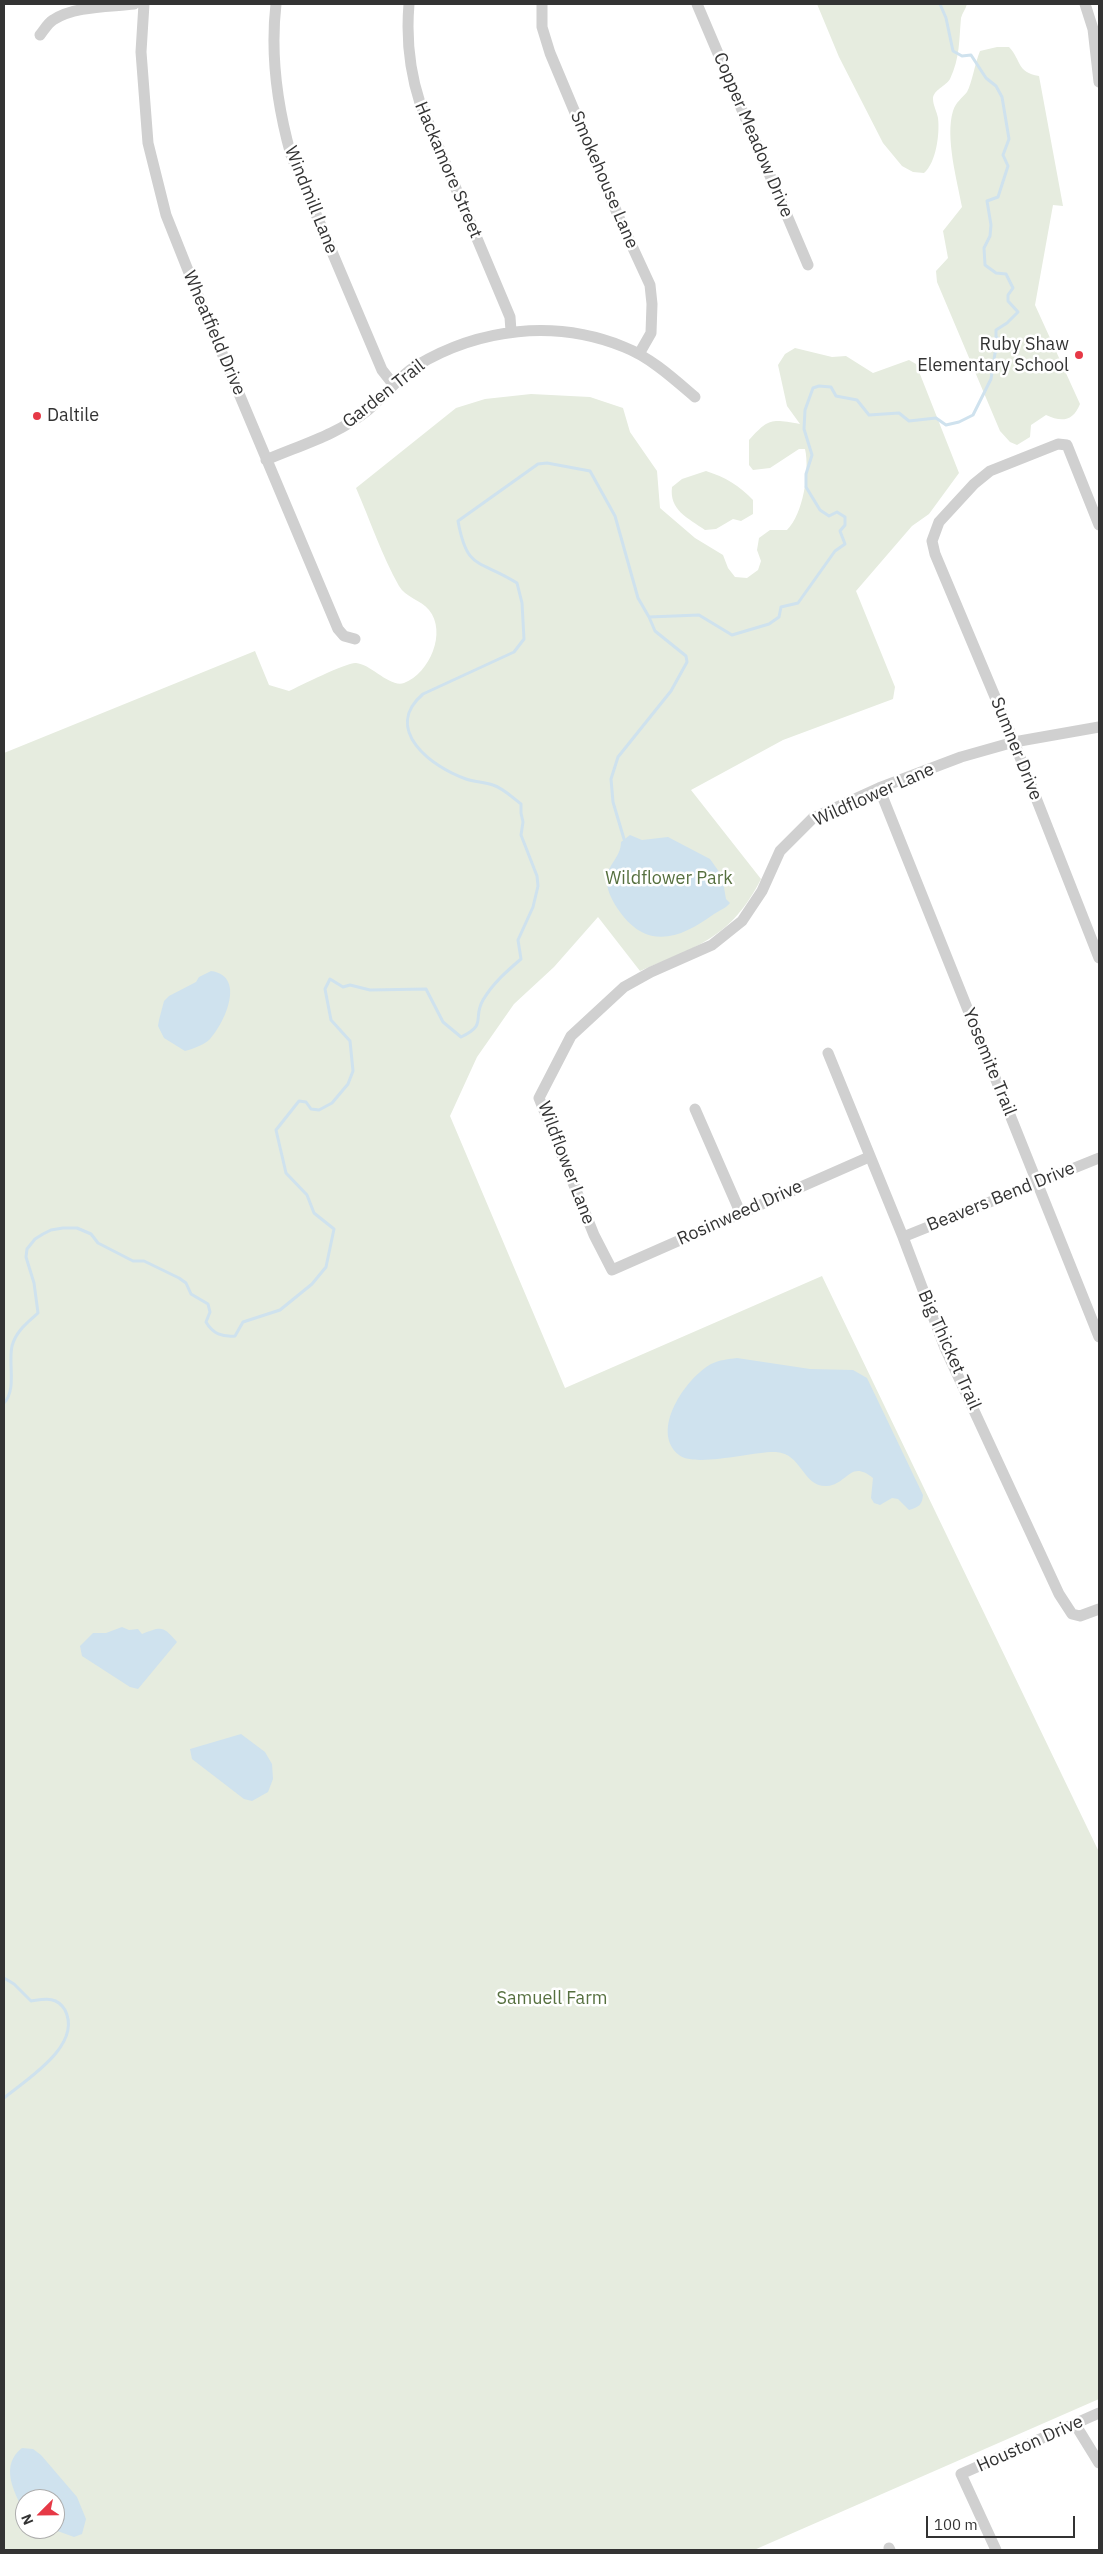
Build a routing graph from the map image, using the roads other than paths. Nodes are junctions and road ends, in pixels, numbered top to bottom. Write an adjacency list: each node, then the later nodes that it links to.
1 (134, 4): 8 (street)
2 (144, 4): 15 (street, Wheatfield Drive)
3 (276, 4): 13 (street, Windmill Lane)
4 (409, 4): 11 (street, Hackamore Street)
5 (542, 4): 12 (street, Smokehouse Lane)
6 (698, 4): 10 (street, Copper Meadow Drive)
7 (1085, 4): 9 (street)
8 (40, 35)
9 (1099, 82)
10 (808, 265)
11 (511, 331): 12 (street, Garden Trail); 13 (street, Garden Trail)
12 (639, 354): 14 (street, Garden Trail)
13 (393, 384): 15 (street, Garden Trail)
14 (695, 397)
15 (266, 460): 17 (street, Wheatfield Drive)
16 (1099, 525): 19 (street, Sumner Drive)
17 (355, 639)
18 (1099, 727): 19 (street, Wildflower Lane)
19 (1014, 742): 20 (street, Wildflower Lane); 21 (street, Sumner Drive)
20 (879, 788): 26 (street, Yosemite Trail); 29 (street, Wildflower Lane)
21 (1099, 958)
22 (828, 1054): 24 (street, Big Thicket Trail)
23 (695, 1108): 27 (street)
24 (870, 1156): 27 (street, Rosinweed Drive); 28 (street, Big Thicket Trail)
25 (1099, 1158): 26 (street, Beavers Bend Drive)
26 (1038, 1183): 28 (street, Beavers Bend Drive); 30 (street, Yosemite Trail)
27 (740, 1212): 29 (street, Rosinweed Drive)
28 (903, 1237): 31 (street, Big Thicket Trail)
29 (612, 1270)
30 (1099, 1337)
31 (1099, 1609)
32 (1099, 2413): 33 (street, Houston Drive)
33 (1075, 2424): 34 (street); 35 (street, Houston Drive)
34 (1099, 2463)
35 (996, 2550)

